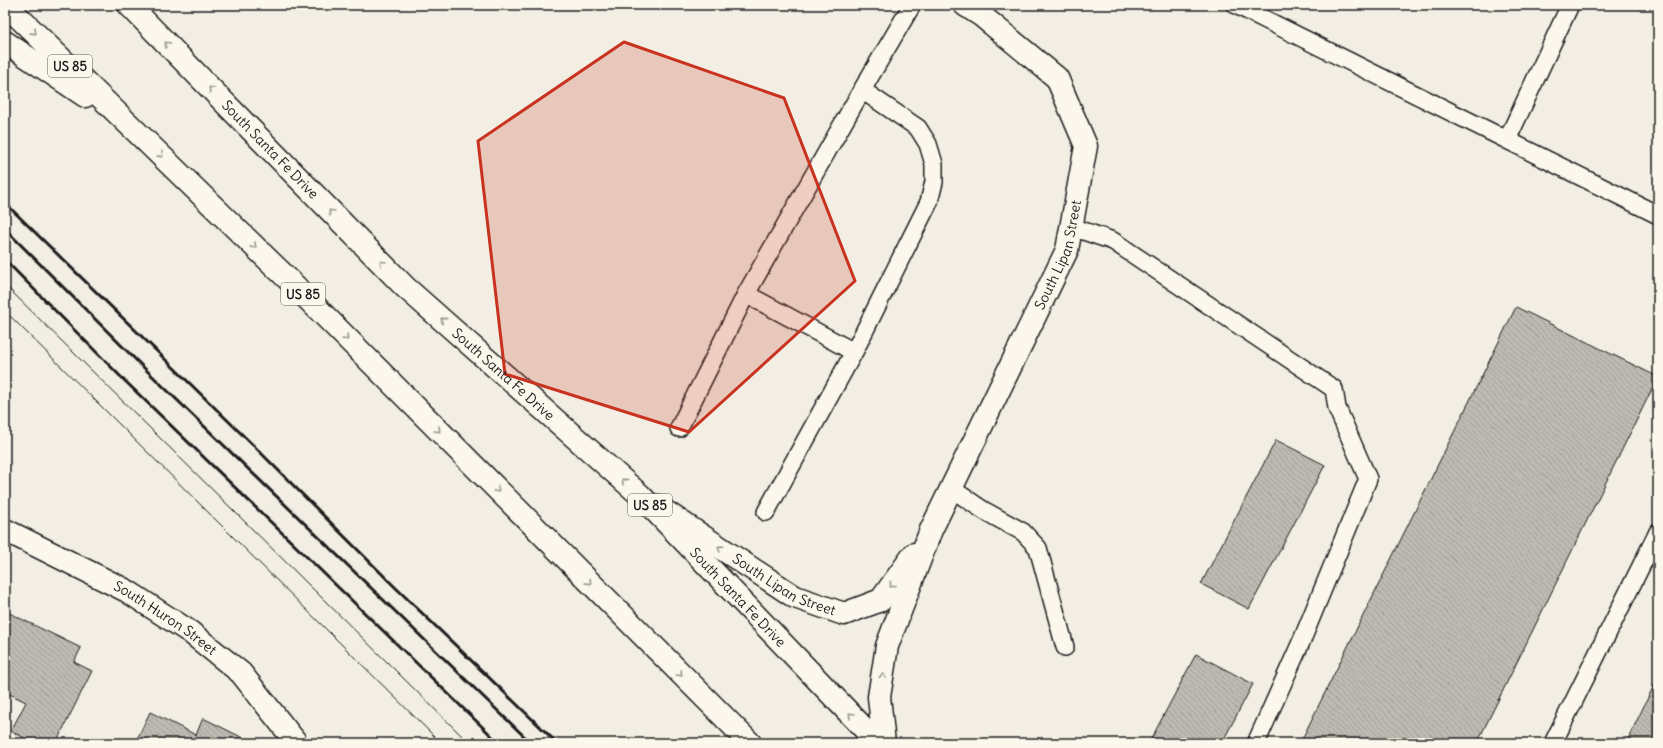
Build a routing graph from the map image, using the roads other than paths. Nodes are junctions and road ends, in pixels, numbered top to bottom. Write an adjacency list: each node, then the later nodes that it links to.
1 (6, 5): 9 (main road, US 85, one-way to 9)
2 (129, 5): 17 (main road, South Santa Fe Drive / US 85, one-way to 2)
3 (912, 5): 8 (lane)
4 (965, 5): 12 (main road, South Lipan Street)
5 (1236, 5): 10 (lane)
6 (1570, 5): 10 (lane)
7 (5, 42): 9 (main road)
8 (862, 90): 13 (lane); 14 (lane)
9 (133, 128): 24 (main road, US 85, one-way to 24)
10 (1507, 140): 11 (lane)
11 (1658, 215)
12 (1072, 227): 16 (main road, South Lipan Street); 27 (lane)
13 (746, 294): 14 (lane); 15 (lane)
14 (854, 352): 18 (lane)
15 (679, 428)
16 (952, 488): 20 (main road, South Lipan Street); 22 (lane)
17 (640, 495): 20 (main road, South Lipan Street, one-way to 17); 25 (main road, South Santa Fe Drive / US 85, one-way to 17)
18 (766, 512)
19 (5, 530): 23 (main road, South Huron Street)
20 (931, 530): 26 (main road, South Lipan Street, one-way to 20)
21 (1658, 532): 28 (lane)
22 (1065, 647)
23 (295, 743)
24 (750, 743)
25 (878, 743)
26 (884, 743)
27 (1256, 743)
28 (1553, 743)

